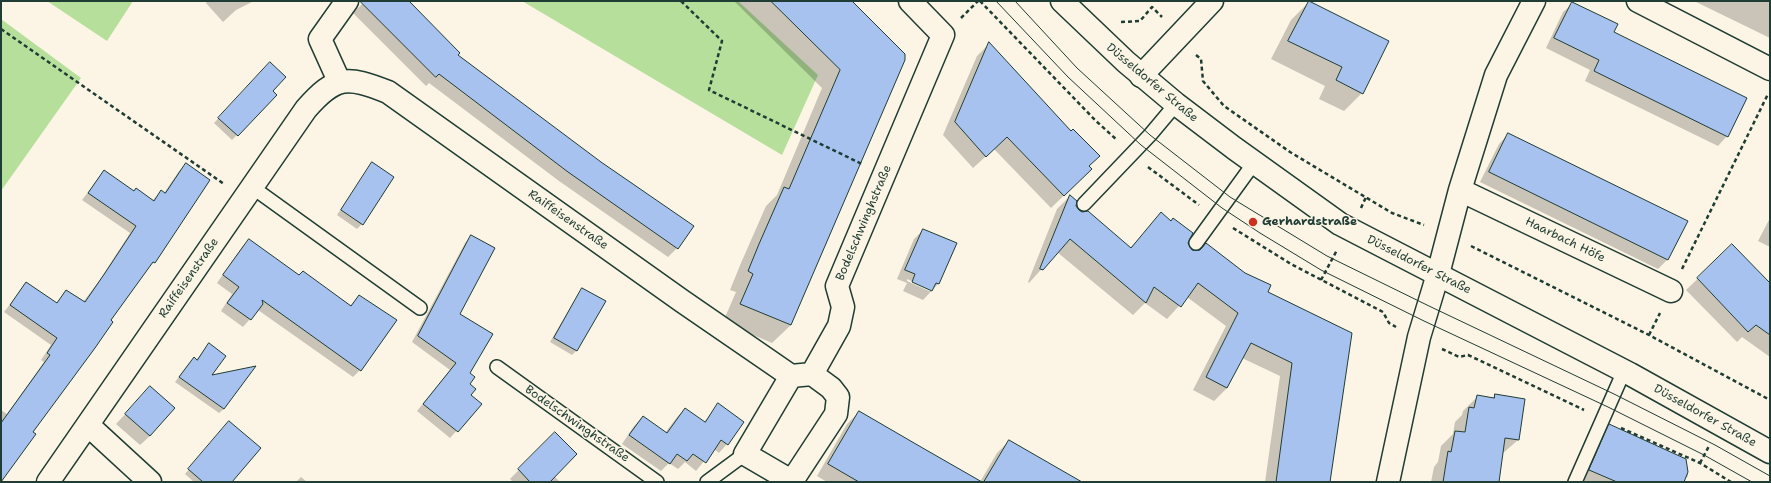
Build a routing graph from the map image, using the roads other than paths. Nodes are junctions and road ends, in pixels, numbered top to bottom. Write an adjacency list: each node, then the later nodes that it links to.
1 (347, 1): 9 (street)
2 (910, 1): 21 (street, Bodelschwinghstraße)
3 (1062, 1): 8 (street, Düsseldorfer Straße)
4 (1212, 1): 8 (street)
5 (1534, 1): 12 (street)
6 (1638, 1): 7 (street)
7 (1770, 69)
8 (1141, 76): 10 (street, Düsseldorfer Straße)
9 (339, 82): 13 (street, Raiffeisenstraße); 21 (street, Raiffeisenstraße)
10 (1176, 104): 11 (street, Düsseldorfer Straße); 14 (lane)
11 (1254, 163): 15 (lane); 16 (street, Düsseldorfer Straße)
12 (1460, 190): 16 (street); 17 (street, Haarbach Höfe)
13 (248, 193): 18 (lane); 22 (street, Raiffeisenstraße)
14 (1084, 204)
15 (1196, 243)
16 (1438, 274): 20 (street, Düsseldorfer Straße); 30 (street)
17 (1671, 291)
18 (420, 308)
19 (497, 367): 27 (lane, Bodelschwinghstraße)
20 (1624, 371): 23 (street, Düsseldorfer Straße); 31 (lane)
21 (801, 375): 24 (street, Bodelschwinghstraße); 29 (street, Raiffeisenstraße)
22 (88, 425): 25 (street, Raiffeisenstraße); 26 (street)
23 (1770, 452)
24 (745, 454): 28 (lane, Bodelschwinghstraße); 29 (street)
25 (48, 482)
26 (150, 482)
27 (657, 482)
28 (707, 482)
29 (792, 482)
30 (1388, 482)
31 (1575, 482)

